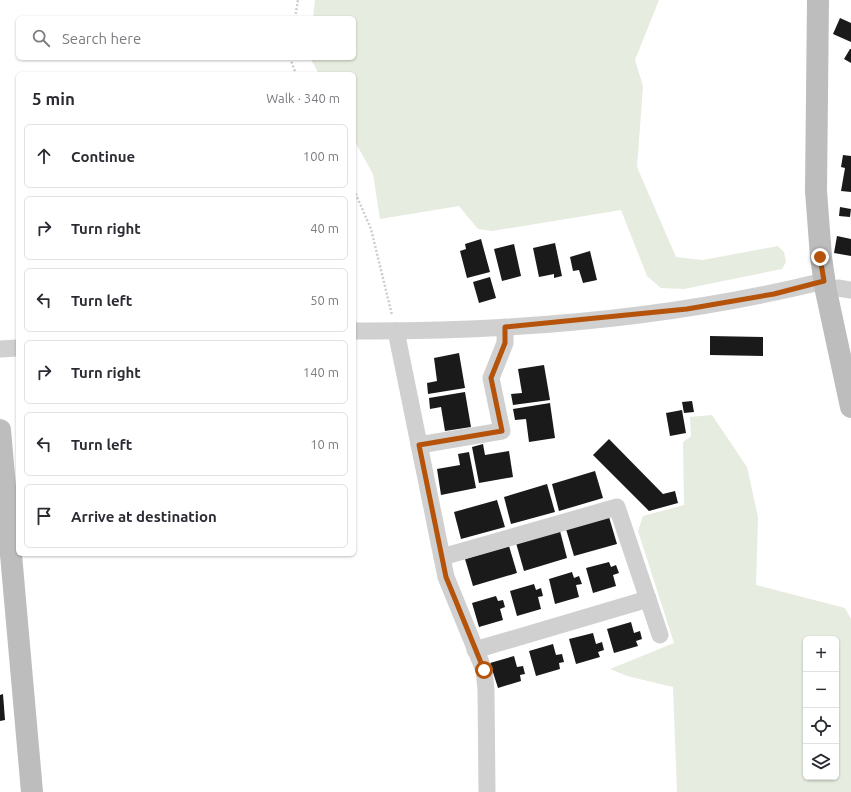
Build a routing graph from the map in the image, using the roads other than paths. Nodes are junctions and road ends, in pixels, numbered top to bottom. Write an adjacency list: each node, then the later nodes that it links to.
1 (818, 0): 2 (street)
2 (825, 286): 3 (street); 4 (street); 9 (street)
3 (851, 290)
4 (505, 327): 6 (street); 11 (street)
5 (356, 331): 6 (street)
6 (396, 331): 11 (street)
7 (16, 348): 8 (street)
8 (0, 350)
9 (850, 399)
10 (0, 430): 16 (street)
11 (419, 445): 12 (street)
12 (442, 557): 13 (street); 15 (street)
13 (648, 599): 14 (street); 15 (street)
14 (660, 635)
15 (475, 650): 17 (street)
16 (32, 792)
17 (487, 792)

